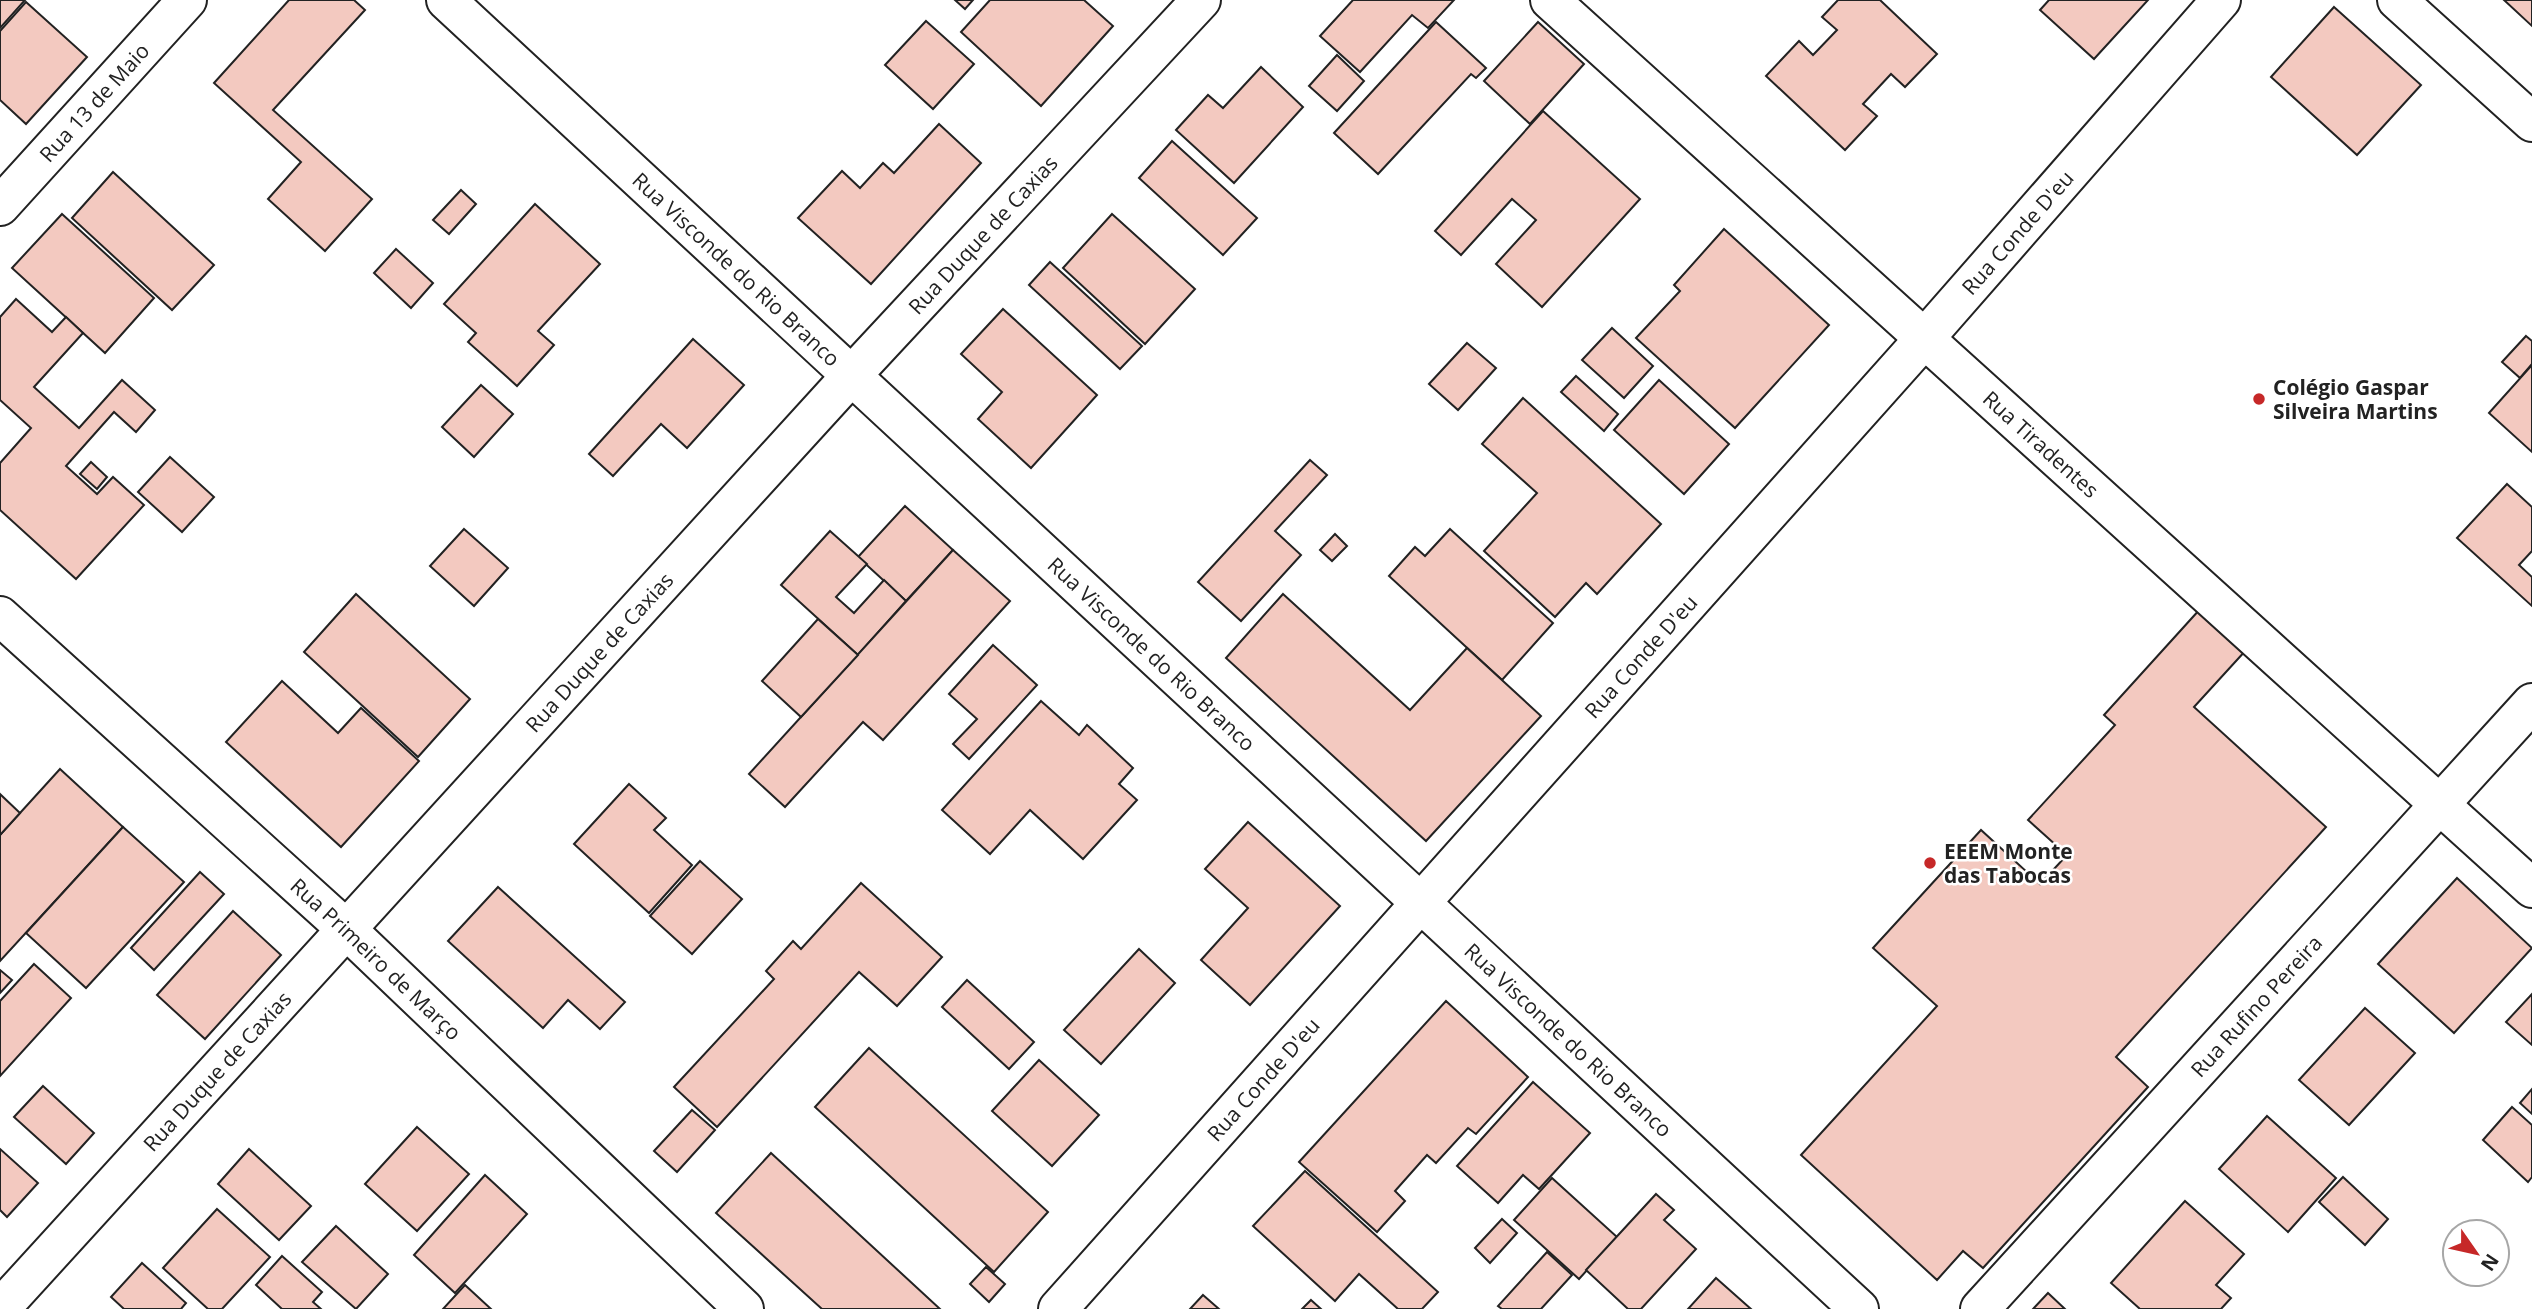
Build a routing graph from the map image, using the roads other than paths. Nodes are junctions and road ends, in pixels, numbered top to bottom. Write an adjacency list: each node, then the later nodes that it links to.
1 (187, 0): 8 (street, Rua 13 de Maio)
2 (446, 0): 10 (street, Rua Visconde do Rio Branco)
3 (1201, 0): 10 (street, Rua Duque de Caxias)
4 (1550, 0): 9 (street, Rua Tiradentes)
5 (2221, 0): 9 (street, Rua Conde D'eu)
6 (2398, 0): 7 (street)
7 (2532, 122)
8 (0, 206)
9 (1924, 339): 13 (street, Rua Tiradentes); 15 (street, Rua Conde D'eu)
10 (851, 376): 15 (street, Rua Visconde do Rio Branco); 16 (street, Rua Duque de Caxias)
11 (0, 616): 16 (street, Rua Primeiro de Março)
12 (2532, 703): 13 (street, Rua Rufino Pereira)
13 (2440, 805): 14 (street, Rua Tiradentes); 21 (street, Rua Rufino Pereira)
14 (2532, 888)
15 (1422, 904): 19 (street, Rua Conde D'eu); 20 (street, Rua Visconde do Rio Branco)
16 (345, 928): 17 (street, Rua Duque de Caxias); 18 (street, Rua Primeiro de Março)
17 (0, 1309)
18 (744, 1309)
19 (1058, 1309)
20 (1859, 1309)
21 (1980, 1309)

